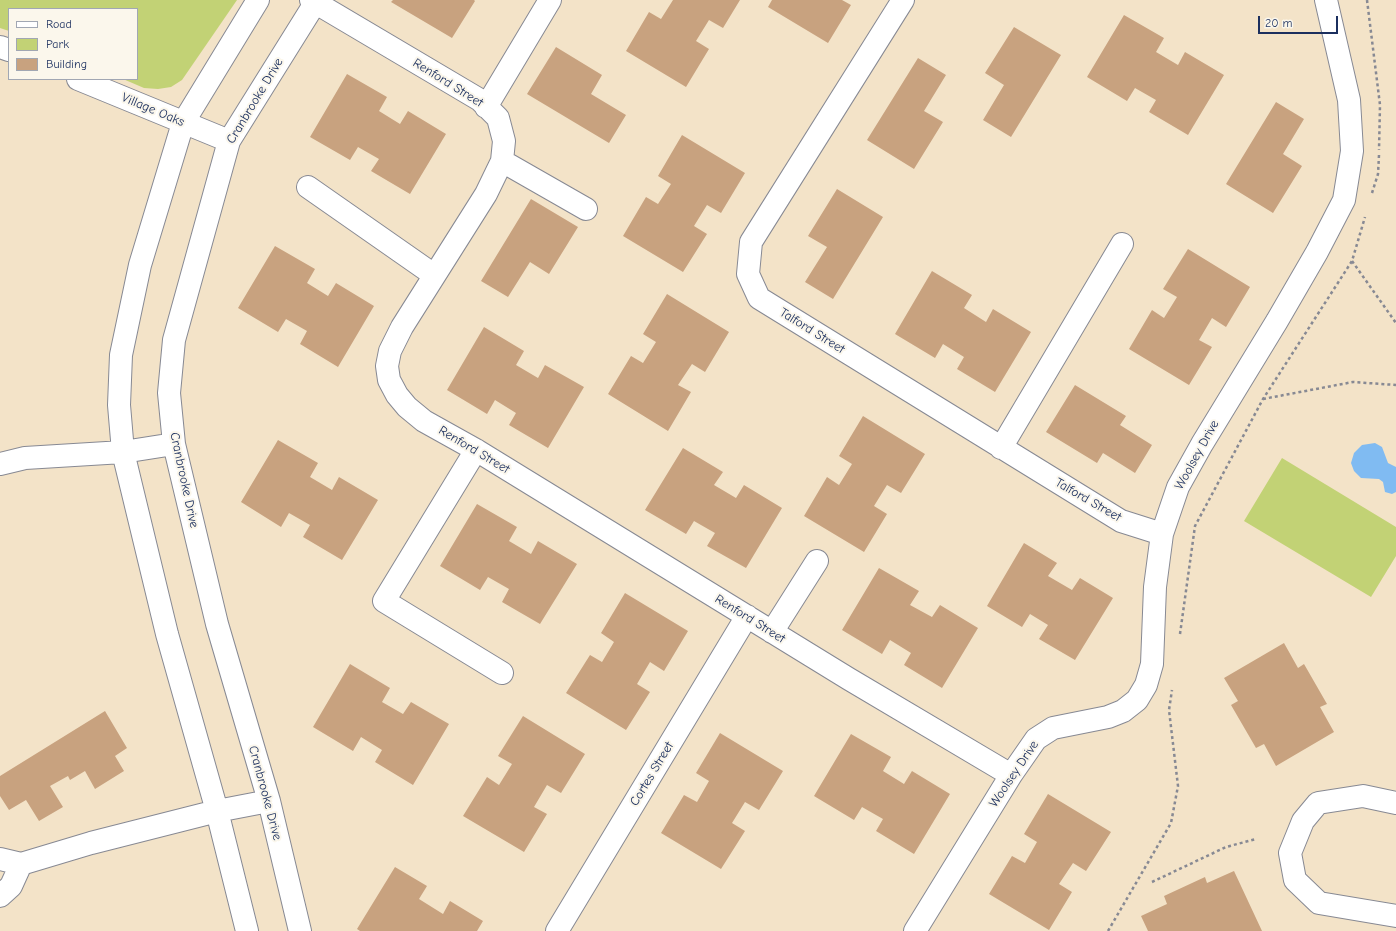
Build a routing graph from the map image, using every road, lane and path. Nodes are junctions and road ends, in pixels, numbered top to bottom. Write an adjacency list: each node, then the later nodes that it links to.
1 (258, 0): 9 (street)
2 (550, 0): 8 (street)
3 (903, 0): 23 (street, Talford Street)
4 (1326, 0): 27 (street, Woolsey Drive)
5 (1367, 0): 13 (path)
6 (315, 1): 8 (street, Renford Street); 10 (street, Cranbrooke Drive)
7 (80, 80): 9 (street, Village Oaks)
8 (486, 107): 11 (street, Renford Street)
9 (183, 123): 10 (street, Village Oaks); 25 (street)
10 (229, 141): 22 (street, Cranbrooke Drive)
11 (502, 161): 14 (street); 18 (street, Renford Street)
12 (308, 187): 18 (street)
13 (1372, 196)
14 (586, 209)
15 (1367, 210): 17 (path)
16 (1122, 244): 23 (street)
17 (1352, 262): 19 (path); 21 (path)
18 (434, 275): 24 (street, Renford Street)
19 (1396, 323)
20 (1396, 385): 21 (path)
21 (1263, 399): 31 (path)
22 (174, 444): 25 (street); 35 (street, Cranbrooke Drive)
23 (1001, 448): 27 (street, Talford Street)
24 (476, 450): 29 (street, Renford Street); 32 (street)
25 (124, 452): 26 (street); 37 (street)
26 (0, 464)
27 (1162, 534): 34 (street, Woolsey Drive)
28 (817, 560): 30 (street)
29 (747, 616): 30 (street, Renford Street); 45 (street, Cortes Street)
30 (772, 632): 34 (street, Renford Street)
31 (1179, 639)
32 (502, 673)
33 (1173, 686): 47 (path)
34 (1011, 776): 46 (street, Woolsey Drive)
35 (269, 801): 37 (street); 44 (street, Cranbrooke Drive)
36 (1396, 803): 42 (street)
37 (217, 811): 39 (street); 43 (street)
38 (1256, 839): 40 (path)
39 (10, 861): 41 (street)
40 (1152, 882)
41 (0, 896)
42 (1396, 916)
43 (247, 931)
44 (300, 931)
45 (557, 931)
46 (915, 931)
47 (1108, 931)

